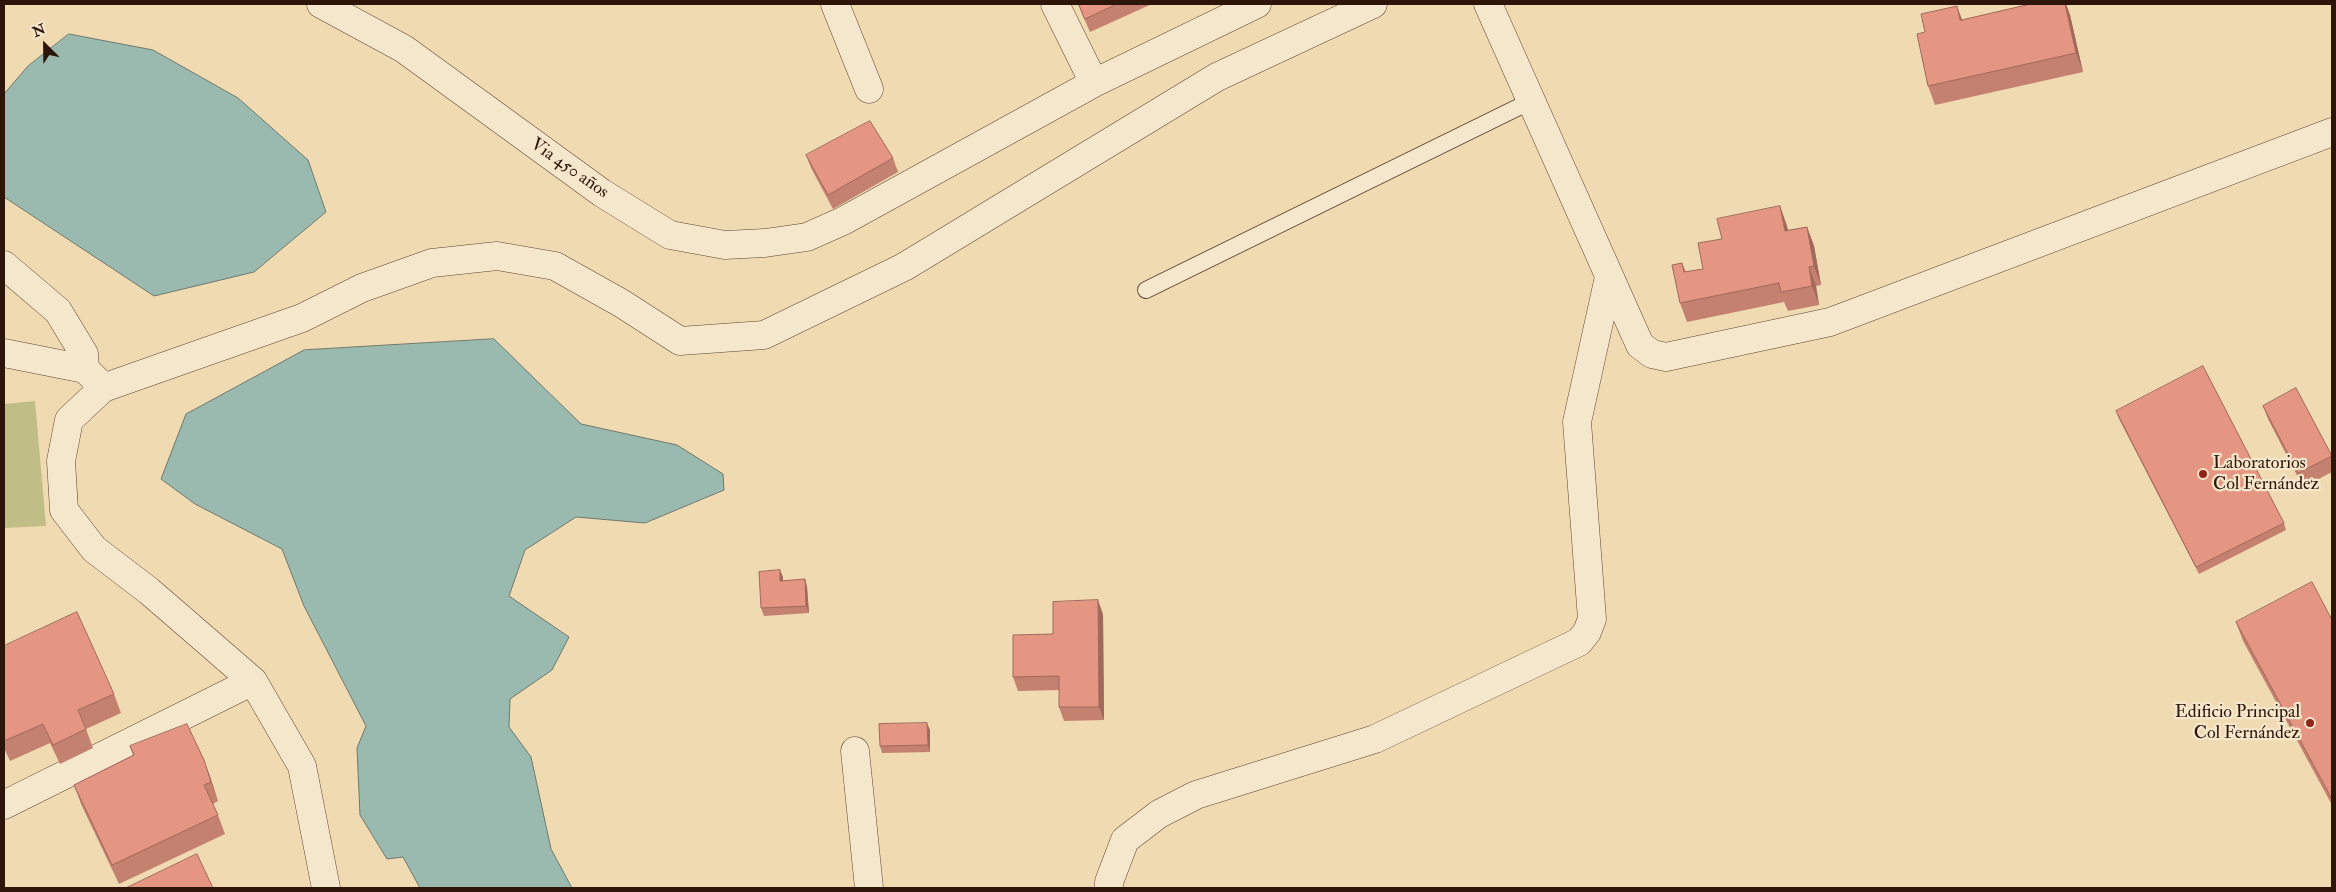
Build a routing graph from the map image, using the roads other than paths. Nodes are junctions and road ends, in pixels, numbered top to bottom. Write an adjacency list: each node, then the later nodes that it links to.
1 (321, 4): 7 (street, Via 450 años)
2 (835, 4): 8 (street)
3 (1055, 4): 7 (street)
4 (1257, 4): 7 (street, Via 450 años)
5 (1374, 4): 15 (street)
6 (1488, 4): 9 (street)
7 (1094, 82)
8 (869, 89)
9 (1531, 102): 12 (street); 13 (lane)
10 (2332, 132): 12 (street)
11 (4, 265): 15 (street)
12 (1609, 277): 21 (street)
13 (1146, 290)
14 (4, 353): 15 (street)
15 (94, 378): 16 (street)
16 (253, 682): 18 (street); 19 (street)
17 (855, 751): 20 (street)
18 (4, 805)
19 (326, 888)
20 (869, 888)
21 (1109, 888)

